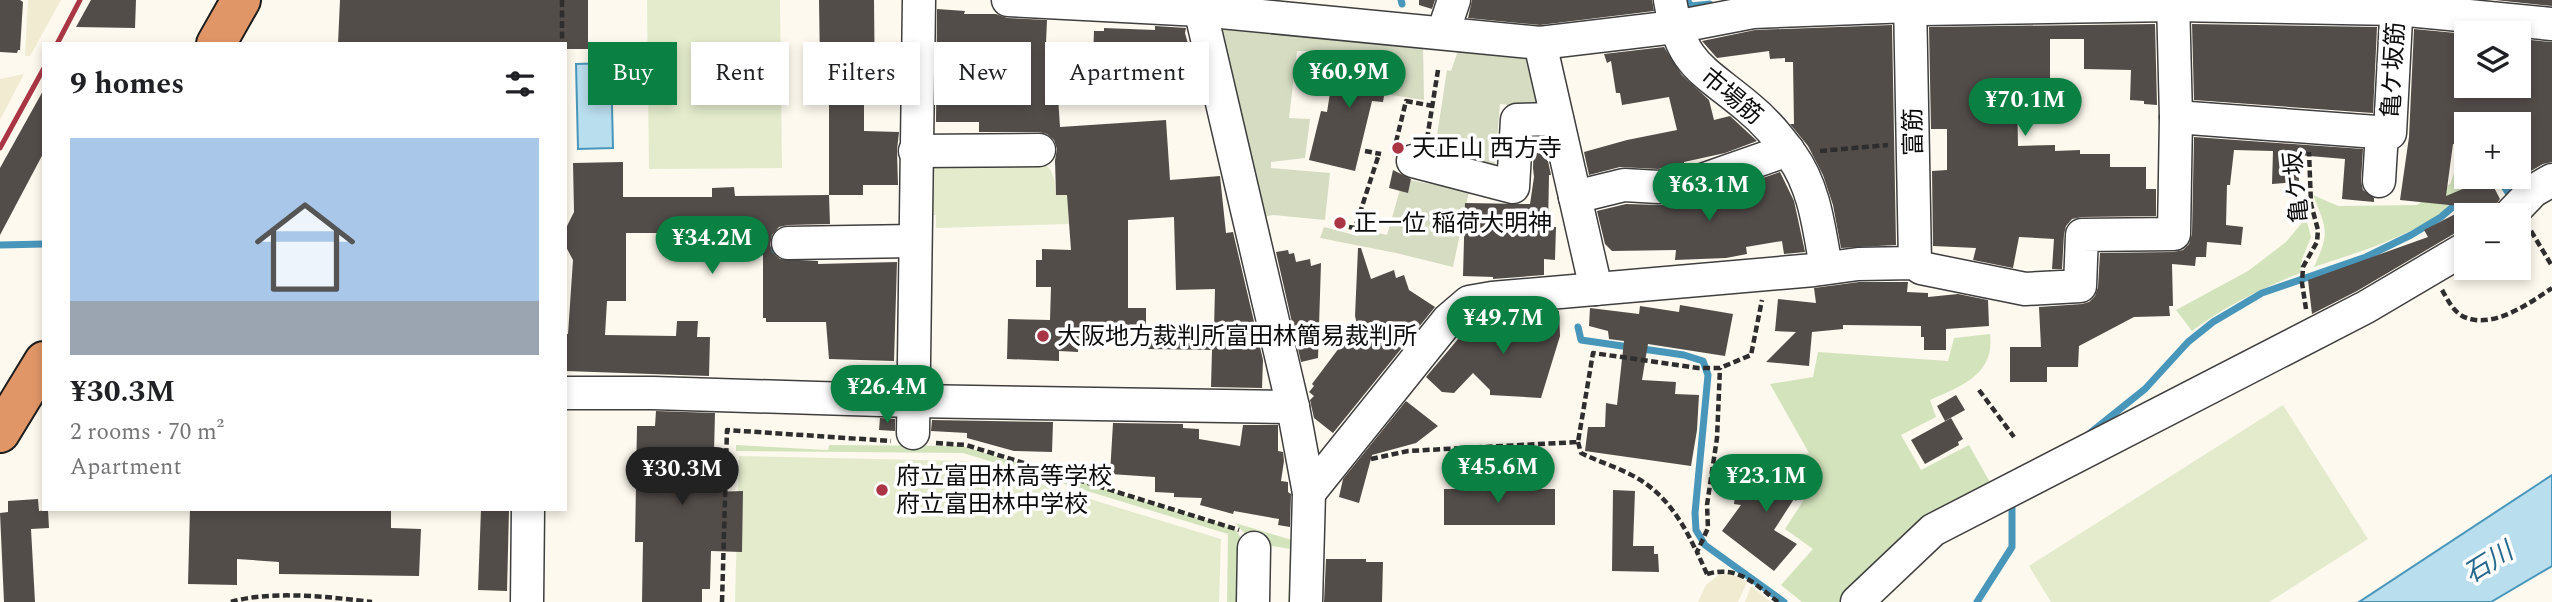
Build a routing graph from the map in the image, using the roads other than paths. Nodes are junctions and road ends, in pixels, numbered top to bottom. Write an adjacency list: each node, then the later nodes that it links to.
1 (241, 0): 12 (highway)
2 (919, 0): 18 (street)
3 (1008, 0): 8 (street)
4 (1454, 0): 11 (street)
5 (2173, 2): 6 (street); 7 (street); 14 (street)
6 (1911, 3): 9 (street); 28 (street, 富筋)
7 (2396, 4): 10 (street); 16 (street, 亀ケ坂筋)
8 (1199, 5): 11 (street); 34 (street)
9 (1672, 14): 13 (street); 19 (street, 市場筋)
10 (2552, 23)
11 (1443, 33): 13 (street)
12 (217, 42)
13 (1540, 43): 15 (street)
14 (2176, 117): 16 (street); 28 (street)
15 (1557, 119): 20 (street); 23 (street)
16 (2382, 132): 22 (street)
17 (1039, 150): 18 (street)
18 (915, 151): 25 (street)
19 (1790, 153): 23 (street); 29 (street, 市場筋)
20 (1406, 157)
21 (2552, 180): 24 (street)
22 (2379, 181)
23 (1575, 197): 30 (street)
24 (2522, 203)
25 (914, 241): 26 (street); 33 (street)
26 (788, 243)
27 (2454, 256): 43 (street)
28 (1914, 263): 29 (street)
29 (1826, 267): 30 (street)
30 (1596, 289): 37 (street)
31 (42, 367): 35 (highway)
32 (567, 393): 33 (street)
33 (913, 401): 34 (street); 36 (street)
34 (1293, 407): 37 (street)
35 (0, 433)
36 (913, 438)
37 (1309, 493): 42 (street)
38 (528, 511): 40 (street)
39 (1254, 548): 41 (street)
40 (527, 602)
41 (1254, 602)
42 (1306, 602)
43 (1857, 602)

